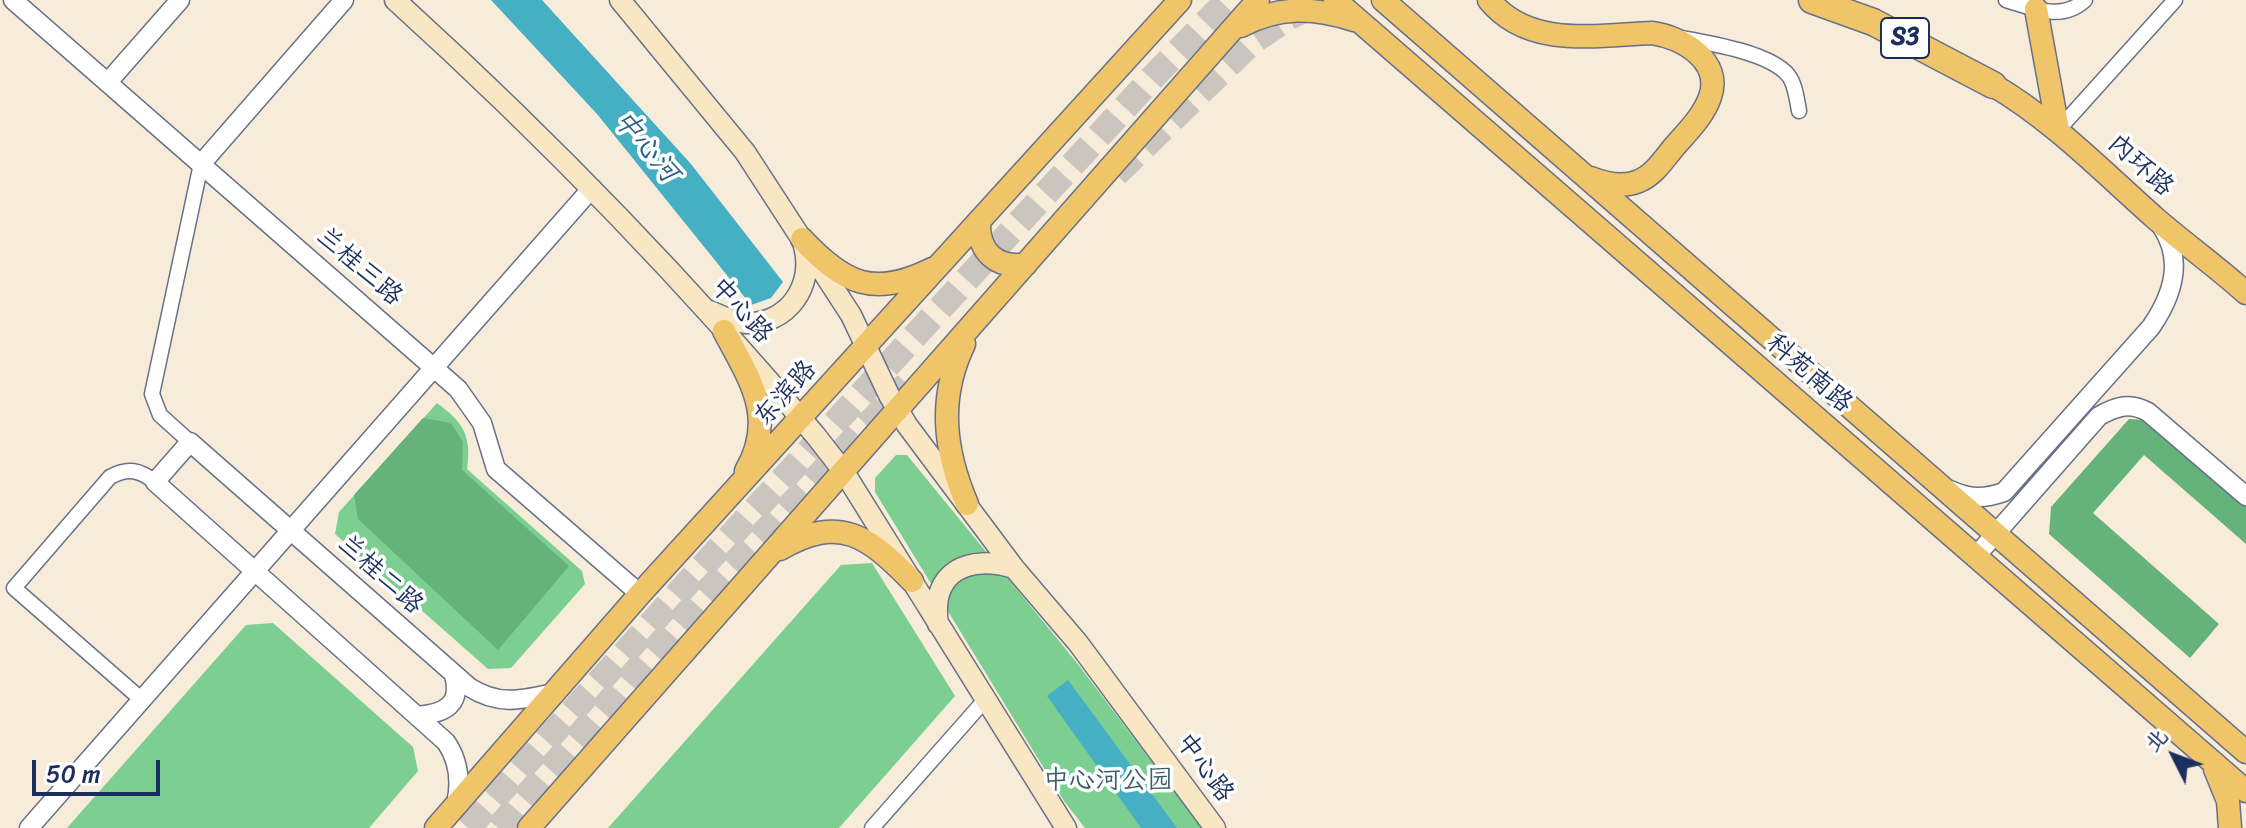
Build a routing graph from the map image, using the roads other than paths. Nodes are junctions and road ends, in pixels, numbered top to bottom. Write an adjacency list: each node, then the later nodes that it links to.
1 (13, 0): 20 (street, 兰桂三路)
2 (180, 0): 20 (street)
3 (344, 0): 25 (street)
4 (395, 0): 27 (main road, 中心路)
5 (620, 0): 30 (main road, 中心路)
6 (1180, 0): 29 (main road, 东滨路)
7 (1258, 0): 17 (main road)
8 (1335, 0): 16 (main road, 科苑南路)
9 (1383, 0): 19 (main road, 科苑南路)
10 (1489, 0): 18 (main road)
11 (1812, 0): 21 (highway, S3)
12 (2006, 0): 15 (street)
13 (2085, 0): 15 (street)
14 (2175, 0): 24 (street)
15 (2036, 9): 24 (main road)
16 (1362, 23): 17 (main road); 22 (main road, 科苑南路)
17 (1232, 30): 31 (main road)
18 (1666, 35): 23 (street); 26 (main road)
19 (1455, 63): 22 (main road); 26 (main road, 科苑南路)
20 (108, 82): 25 (street, 兰桂三路)
21 (1993, 85): 24 (main road, 内环路)
22 (1434, 86): 51 (main road, 科苑南路)
23 (1799, 111)
24 (2058, 130): 28 (main road, 内环路)
25 (201, 164): 38 (street, 兰桂三路); 41 (street)
26 (1586, 176): 44 (main road, 科苑南路)
27 (592, 188): 34 (main road, 中心路); 38 (street)
28 (2158, 221): 33 (main road, 内环路); 44 (street)
29 (979, 222): 31 (main road); 32 (main road, 东滨路)
30 (802, 239): 32 (main road); 34 (main road); 37 (main road, 中心路)
31 (1026, 264): 35 (main road)
32 (940, 265): 37 (main road, 东滨路)
33 (2246, 293)
34 (702, 308): 36 (main road, 中心路)
35 (973, 325): 39 (main road); 47 (main road)
36 (724, 331): 40 (main road, 中心路); 45 (main road)
37 (867, 346): 39 (main road, 中心路); 40 (main road, 东滨路)
38 (434, 367): 48 (street); 55 (street, 兰桂三路)
39 (898, 410): 42 (main road); 47 (main road, 中心路)
40 (802, 418): 42 (main road, 中心路); 45 (main road, 东滨路)
41 (190, 442): 43 (street); 48 (street, 兰桂二路)
42 (844, 472): 50 (main road); 54 (main road, 中心路)
43 (155, 482): 53 (street); 59 (street)
44 (1941, 486): 49 (main road, 科苑南路)
45 (736, 489): 55 (main road, 东滨路)
46 (2246, 496): 49 (street)
47 (967, 504): 52 (main road, 中心路)
48 (291, 531): 53 (street); 57 (street, 兰桂二路)
49 (1996, 533): 51 (street); 62 (main road, 科苑南路)
50 (768, 556): 54 (main road); 68 (main road)
51 (1976, 556): 63 (main road, 科苑南路)
52 (1014, 568): 56 (main road); 71 (main road, 中心路)
53 (255, 571): 59 (street); 61 (street)
54 (912, 581): 56 (main road, 中心路)
55 (640, 594): 58 (main road, 东滨路)
56 (939, 627): 60 (main road, 中心路)
57 (454, 675): 58 (street, 兰桂二路); 61 (street)
58 (554, 693): 65 (main road, 东滨路)
59 (142, 700): 66 (street)
60 (984, 701): 69 (street); 70 (main road, 中心路)
61 (418, 716): 65 (street)
62 (2246, 752)
63 (2211, 760): 64 (main road, 科苑南路); 72 (main road)
64 (2246, 791)
65 (456, 804): 67 (main road, 东滨路)
66 (29, 828)
67 (436, 828)
68 (529, 828)
69 (872, 828)
70 (1066, 828)
71 (1215, 828)
72 (2230, 828)

